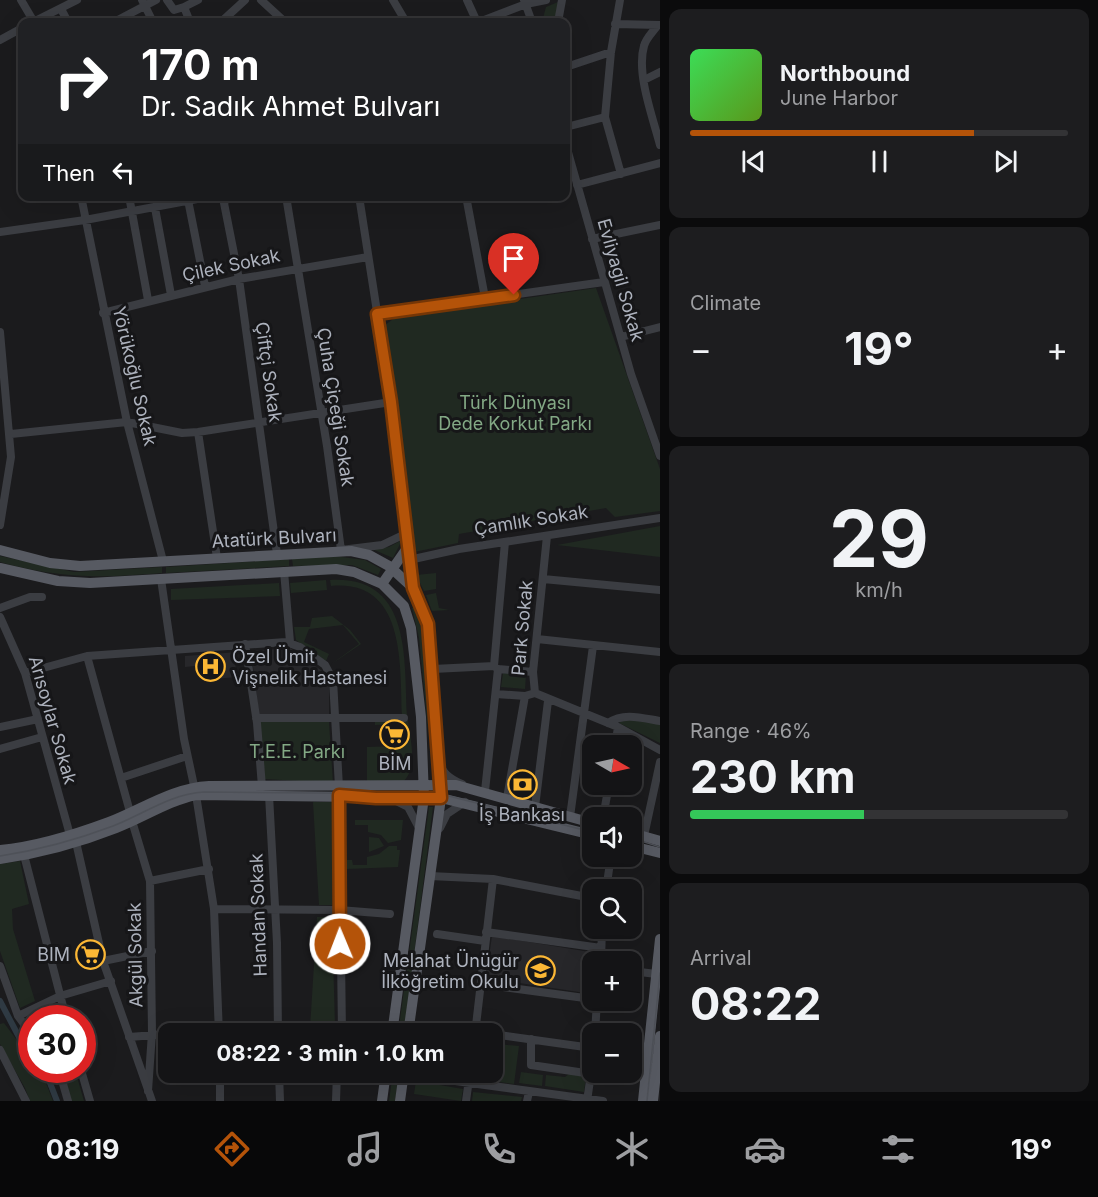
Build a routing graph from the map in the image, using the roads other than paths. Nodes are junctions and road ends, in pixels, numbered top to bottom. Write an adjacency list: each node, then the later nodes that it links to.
1 (21, 0): 17 (street)
2 (77, 0): 16 (street)
3 (156, 0): 14 (street)
4 (167, 0): 15 (street)
5 (198, 0): 15 (street)
6 (246, 0): 23 (street)
7 (261, 0): 24 (street)
8 (393, 0): 25 (street)
9 (467, 0): 26 (street)
10 (546, 0): 13 (street)
11 (562, 0): 29 (street)
12 (620, 0): 30 (street)
13 (525, 2): 27 (street); 28 (street)
14 (144, 4): 20 (street); 21 (street)
15 (184, 7): 22 (street)
16 (61, 9): 18 (street); 19 (street)
17 (31, 18)
18 (42, 18)
19 (66, 18)
20 (121, 18)
21 (151, 18)
22 (188, 18)
23 (226, 18)
24 (281, 18)
25 (404, 18)
26 (476, 18)
27 (487, 18)
28 (531, 18)
29 (559, 18)
30 (615, 24): 31 (street); 34 (street)
31 (659, 26): 37 (street)
32 (18, 30): 33 (street)
33 (0, 40)
34 (611, 52): 35 (street); 38 (street)
35 (570, 66)
36 (660, 72): 37 (street)
37 (644, 80): 40 (street)
38 (605, 117): 39 (street); 43 (street)
39 (570, 126)
40 (660, 145)
41 (570, 160): 44 (street, Evliyagil Sokak)
42 (660, 163): 43 (street)
43 (621, 174): 44 (street)
44 (577, 185): 58 (street, Evliyagil Sokak)
45 (82, 201): 55 (street, Yörükoğlu Sokak)
46 (130, 201): 54 (street)
47 (171, 201): 53 (street)
48 (188, 201): 63 (street)
49 (225, 201): 61 (street, Çiftçi Sokak)
50 (287, 201): 60 (street, Çuha Çiçeği Sokak)
51 (360, 201): 59 (street)
52 (467, 201): 65 (street)
53 (154, 208): 54 (street); 64 (street)
54 (132, 212): 55 (street); 66 (street)
55 (85, 220): 57 (street); 67 (street, Yörükoğlu Sokak)
56 (660, 225): 58 (street)
57 (0, 232)
58 (592, 239): 62 (street, Evliyagil Sokak)
59 (368, 257): 60 (street, Çilek Sokak); 68 (street)
60 (297, 268): 61 (street, Çilek Sokak); 73 (street, Çuha Çiçeği Sokak)
61 (239, 279): 63 (street, Çilek Sokak); 75 (street, Çiftçi Sokak)
62 (604, 282): 65 (street); 71 (street, Evliyagil Sokak)
63 (205, 286): 64 (street, Çilek Sokak)
64 (171, 296): 66 (street, Çilek Sokak)
65 (485, 298): 68 (street)
66 (148, 300): 67 (street, Çilek Sokak)
67 (103, 313): 74 (street, Yörükoğlu Sokak)
68 (377, 314): 72 (street)
69 (660, 327): 71 (street)
70 (0, 332): 79 (street)
71 (621, 337): 77 (street, Evliyagil Sokak)
72 (391, 402): 73 (street); 83 (street)
73 (322, 412): 75 (street); 88 (street, Çuha Çiçeği Sokak)
74 (127, 422): 78 (street); 79 (street); 91 (street, Yörükoğlu Sokak)
75 (259, 422): 78 (street); 89 (street, Çiftçi Sokak)
76 (660, 425): 77 (street)
77 (650, 428): 80 (street, Evliyagil Sokak)
78 (198, 432): 90 (street)
79 (11, 434): 82 (street)
80 (660, 456)
81 (659, 517): 84 (street, Çamlık Sokak)
82 (0, 525)
83 (405, 534): 86 (street); 88 (street)
84 (547, 536): 85 (street, Çamlık Sokak); 97 (street, Park Sokak)
85 (505, 542): 92 (street, Çamlık Sokak); 112 (street)
86 (407, 548): 92 (street); 94 (main road)
87 (0, 550): 91 (main road, Atatürk Bulvarı)
88 (341, 550): 89 (main road, Atatürk Bulvarı); 94 (main road, Atatürk Bulvarı)
89 (277, 554): 90 (main road, Atatürk Bulvarı)
90 (217, 558): 91 (main road, Atatürk Bulvarı)
91 (163, 561)
92 (409, 562): 100 (main road)
93 (0, 568): 96 (main road, Atatürk Bulvarı)
94 (392, 569): 98 (main road); 100 (main road, Atatürk Bulvarı)
95 (284, 572): 96 (main road, Atatürk Bulvarı); 98 (main road, Atatürk Bulvarı); 106 (street)
96 (161, 579): 109 (street)
97 (543, 579): 99 (street); 105 (street, Park Sokak)
98 (382, 584): 102 (main road, Atatürk Bulvarı)
99 (660, 590)
100 (415, 592): 102 (main road); 113 (main road, Atatürk Bulvarı)
101 (42, 597): 103 (street)
102 (404, 606): 137 (main road, Atatürk Bulvarı)
103 (0, 608)
104 (0, 617): 115 (street, Arısoylar Sokak)
105 (537, 639): 108 (street); 114 (street, Park Sokak)
106 (290, 642): 107 (street); 124 (street)
107 (245, 644): 109 (street); 121 (street, Handan Sokak)
108 (593, 646): 110 (street); 120 (street)
109 (170, 649): 111 (street); 134 (street)
110 (660, 652)
111 (87, 656): 115 (street); 136 (street, Akgül Sokak)
112 (496, 668): 113 (street); 114 (street); 117 (street)
113 (433, 669): 133 (main road, Atatürk Bulvarı)
114 (533, 672): 116 (street, Park Sokak)
115 (24, 674): 123 (street, Arısoylar Sokak)
116 (535, 693): 118 (street); 119 (street, Park Sokak)
117 (496, 694): 118 (street); 139 (street)
118 (525, 696): 147 (street)
119 (549, 701): 120 (street, Park Sokak); 149 (street)
120 (585, 712): 126 (street, Park Sokak); 151 (street)
121 (256, 718): 124 (street); 141 (street, Handan Sokak)
122 (404, 718): 124 (street)
123 (38, 719): 127 (street); 130 (street, Arısoylar Sokak)
124 (335, 719): 142 (street)
125 (660, 721): 126 (street)
126 (608, 723): 128 (street, Park Sokak)
127 (0, 727)
128 (618, 727): 129 (street); 132 (street, Park Sokak)
129 (617, 735)
130 (42, 737): 131 (street); 156 (street, Arısoylar Sokak)
131 (0, 749)
132 (660, 750)
133 (438, 754): 138 (main road, Atatürk Bulvarı); 139 (street)
134 (187, 756): 136 (street); 140 (street)
135 (660, 762): 143 (street)
136 (121, 778): 150 (street, Akgül Sokak)
137 (425, 784): 138 (main road); 142 (main road); 144 (main road, Atatürk Bulvarı)
138 (441, 784): 139 (main road); 146 (main road, Atatürk Bulvarı)
139 (481, 790): 147 (main road)
140 (195, 791): 141 (main road); 150 (main road); 165 (street)
141 (266, 791): 142 (main road); 172 (street, Handan Sokak)
142 (339, 791): 145 (main road); 171 (street)
143 (656, 792): 155 (street)
144 (424, 797): 145 (main road); 146 (main road); 153 (main road, Atatürk Bulvarı)
145 (376, 798): 153 (street)
146 (441, 798): 148 (main road); 159 (main road, Atatürk Bulvarı)
147 (507, 798): 149 (main road)
148 (466, 802): 154 (main road); 159 (street)
149 (535, 807): 151 (main road)
150 (131, 817): 156 (main road); 168 (street, Akgül Sokak)
151 (570, 817): 152 (main road)
152 (582, 820)
153 (419, 831): 194 (main road, Atatürk Bulvarı)
154 (582, 832)
155 (644, 836): 157 (main road)
156 (73, 838): 161 (main road); 163 (main road); 180 (street, Arısoylar Sokak)
157 (660, 841)
158 (0, 842): 161 (street)
159 (435, 842): 166 (main road, Atatürk Bulvarı)
160 (642, 849): 162 (main road)
161 (5, 850)
162 (657, 854)
163 (24, 855): 164 (main road); 186 (street)
164 (0, 859)
165 (208, 869): 168 (street); 170 (street)
166 (430, 876): 167 (street); 195 (main road, Atatürk Bulvarı)
167 (493, 879): 169 (street); 175 (street)
168 (150, 881): 179 (street, Akgül Sokak)
169 (582, 896)
170 (214, 909): 172 (street); 191 (street)
171 (339, 910): 172 (street); 173 (street); 193 (street)
172 (275, 911): 192 (street, Handan Sokak)
173 (390, 914)
174 (437, 934): 175 (street)
175 (486, 936): 178 (street); 185 (street)
176 (601, 939): 178 (street)
177 (660, 939): 183 (main road)
178 (601, 948)
179 (152, 951): 180 (street); 197 (street, Akgül Sokak)
180 (103, 961): 184 (street, Arısoylar Sokak)
181 (0, 966): 190 (street)
182 (642, 972): 183 (street)
183 (656, 974): 230 (main road)
184 (111, 981): 186 (street); 201 (street, Arısoylar Sokak)
185 (481, 984): 187 (street); 196 (street)
186 (60, 996): 188 (street); 189 (street)
187 (582, 998)
188 (41, 1005)
189 (62, 1005)
190 (18, 1016)
191 (219, 1023)
192 (279, 1023)
193 (342, 1023)
194 (393, 1023)
195 (410, 1023)
196 (476, 1023)
197 (152, 1034): 198 (street); 201 (street); 216 (street, Akgül Sokak)
198 (158, 1034)
199 (503, 1036): 202 (street)
200 (660, 1036): 231 (main road)
201 (129, 1037): 216 (street, Arısoylar Sokak)
202 (531, 1039): 203 (street); 205 (street)
203 (582, 1047)
204 (0, 1050): 219 (street)
205 (582, 1070)
206 (63, 1083): 220 (street)
207 (85, 1083): 221 (street)
208 (220, 1083): 223 (street)
209 (279, 1083): 224 (street)
210 (337, 1083): 225 (street)
211 (384, 1083): 226 (main road)
212 (403, 1083): 227 (main road)
213 (462, 1083): 215 (street)
214 (590, 1083): 218 (street)
215 (468, 1084): 217 (street); 228 (street)
216 (148, 1091): 222 (street, Arısoylar Sokak)
217 (528, 1096): 218 (street)
218 (587, 1100): 229 (street)
219 (26, 1101)
220 (68, 1101)
221 (90, 1101)
222 (152, 1101)
223 (220, 1101)
224 (280, 1101)
225 (336, 1101)
226 (382, 1101)
227 (400, 1101)
228 (466, 1101)
229 (603, 1101)
230 (643, 1101)
231 (653, 1101)

